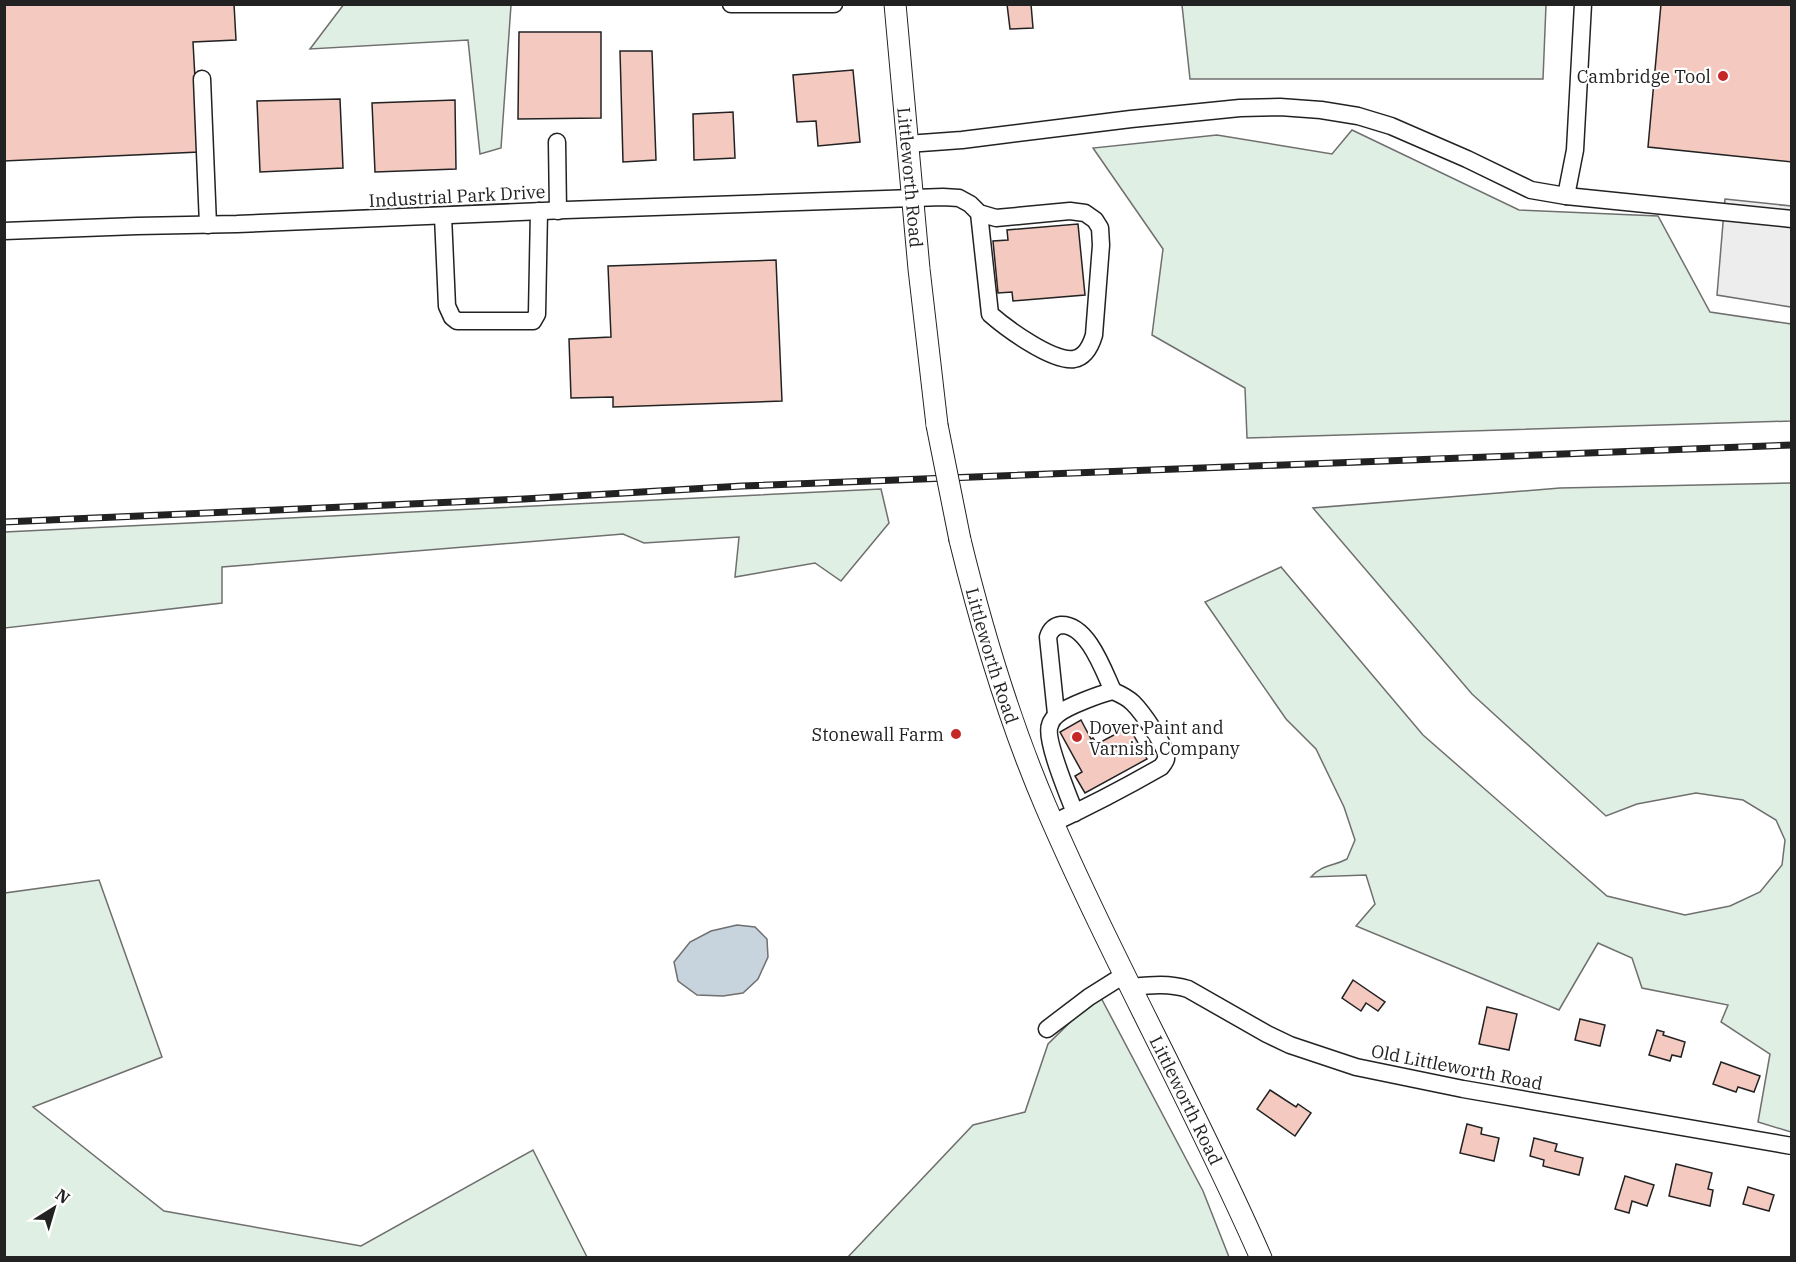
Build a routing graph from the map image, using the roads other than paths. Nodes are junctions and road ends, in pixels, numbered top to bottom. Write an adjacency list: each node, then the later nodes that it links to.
1 (730, 4): 2 (street)
2 (834, 4)
3 (895, 4): 7 (main road, Littleworth Road)
4 (1584, 4): 8 (street)
5 (202, 80): 15 (street)
6 (557, 142): 10 (street)
7 (907, 144): 8 (street); 9 (main road, Littleworth Road)
8 (1566, 196): 14 (street)
9 (912, 198): 10 (street, Industrial Park Drive); 12 (street, Industrial Park Drive); 20 (main road, Littleworth Road, bridge)
10 (558, 211): 11 (street, Industrial Park Drive)
11 (539, 212): 13 (street, Industrial Park Drive); 13 (street)
12 (979, 213): 12 (street)
13 (443, 216): 15 (street, Industrial Park Drive)
14 (1791, 219)
15 (208, 225): 16 (street, Industrial Park Drive)
16 (4, 231)
17 (1113, 691): 18 (street); 18 (street); 19 (street)
18 (1056, 714): 19 (street)
19 (1075, 813): 20 (street)
20 (1053, 823): 21 (main road, Littleworth Road)
21 (1127, 981): 22 (street); 23 (street, Old Littleworth Road); 24 (main road, Littleworth Road)
22 (1047, 1029)
23 (1791, 1146)
24 (1261, 1257)

